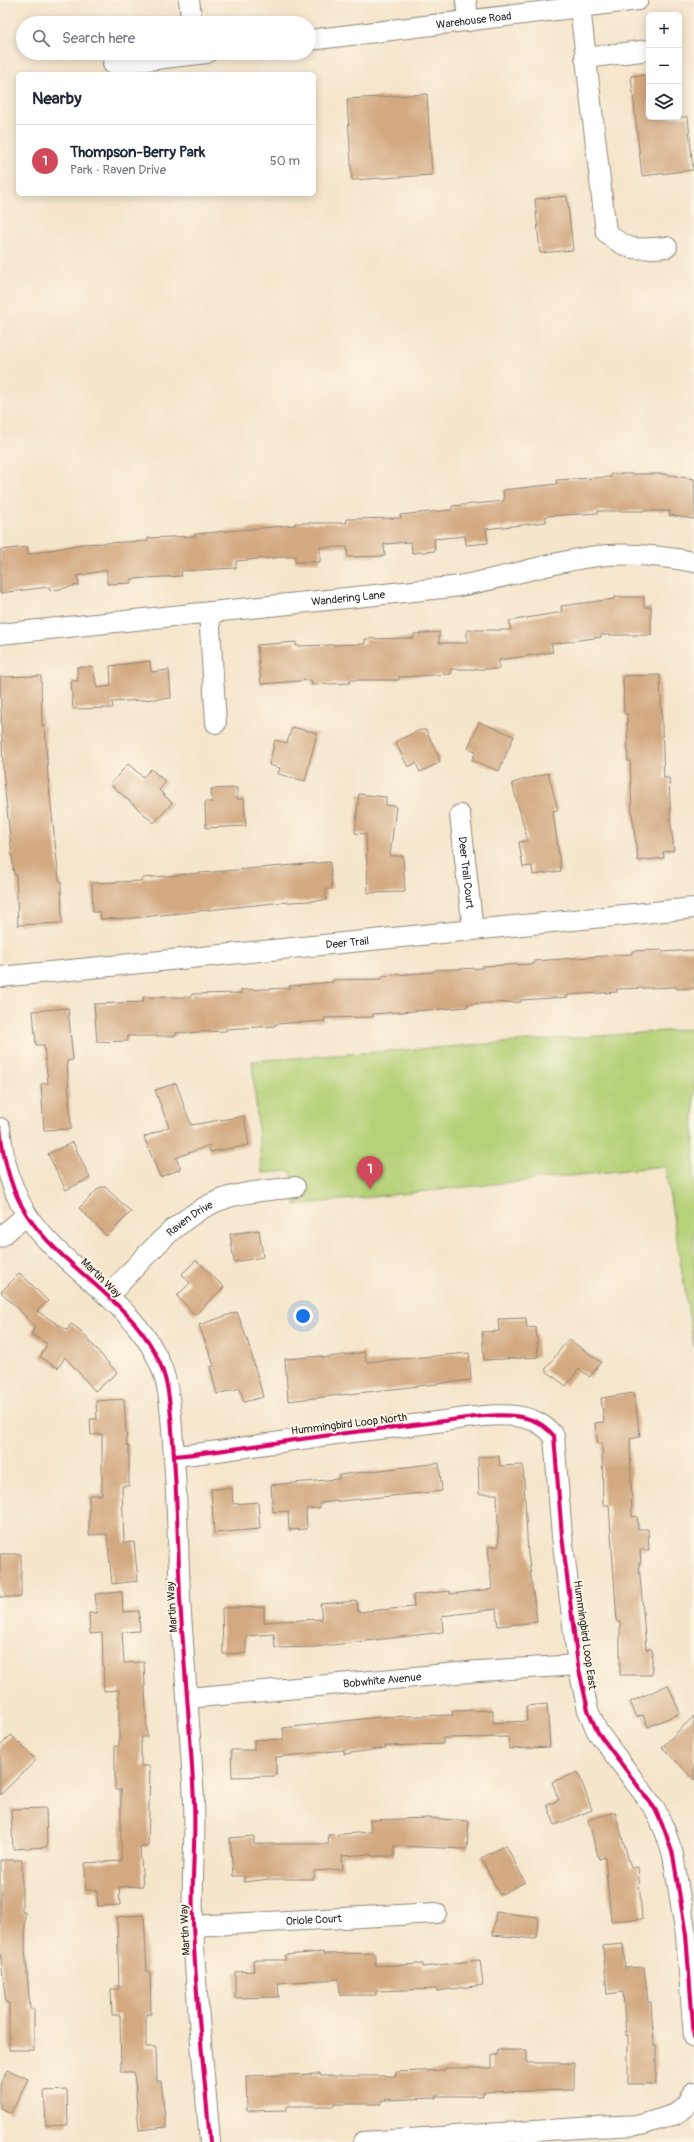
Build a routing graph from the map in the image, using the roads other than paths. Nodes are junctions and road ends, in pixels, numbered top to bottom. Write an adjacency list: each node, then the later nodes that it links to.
1 (190, 0): 5 (street)
2 (466, 0): 6 (street)
3 (638, 0): 4 (street, Warehouse Road)
4 (580, 7): 6 (street, Warehouse Road); 9 (street)
5 (191, 16)
6 (468, 21): 7 (street, Warehouse Road)
7 (316, 39)
8 (646, 50): 9 (street)
9 (586, 58): 12 (street)
10 (144, 60): 11 (street)
11 (113, 64)
12 (667, 247)
13 (694, 562): 14 (street, Wandering Lane)
14 (209, 612): 15 (street, Wandering Lane); 16 (street)
15 (0, 634)
16 (216, 722)
17 (460, 815): 19 (street, Deer Trail Court)
18 (694, 908): 19 (street, Deer Trail)
19 (473, 930): 20 (street, Deer Trail)
20 (0, 977)
21 (0, 1128): 23 (street, Martin Way)
22 (295, 1187): 25 (street, Raven Drive)
23 (27, 1215): 24 (street); 25 (street, Martin Way)
24 (0, 1237)
25 (108, 1296): 27 (street, Martin Way)
26 (526, 1418): 27 (street, Hummingbird Loop North); 28 (street, Hummingbird Loop East)
27 (174, 1456): 29 (street, Martin Way)
28 (578, 1665): 29 (street, Bobwhite Avenue); 32 (street, Hummingbird Loop East)
29 (188, 1698): 31 (street, Martin Way)
30 (436, 1913): 31 (street, Oriole Court)
31 (193, 1926): 34 (street, Martin Way)
32 (694, 2037)
33 (694, 2092): 35 (street)
34 (210, 2142)
35 (363, 2142)

